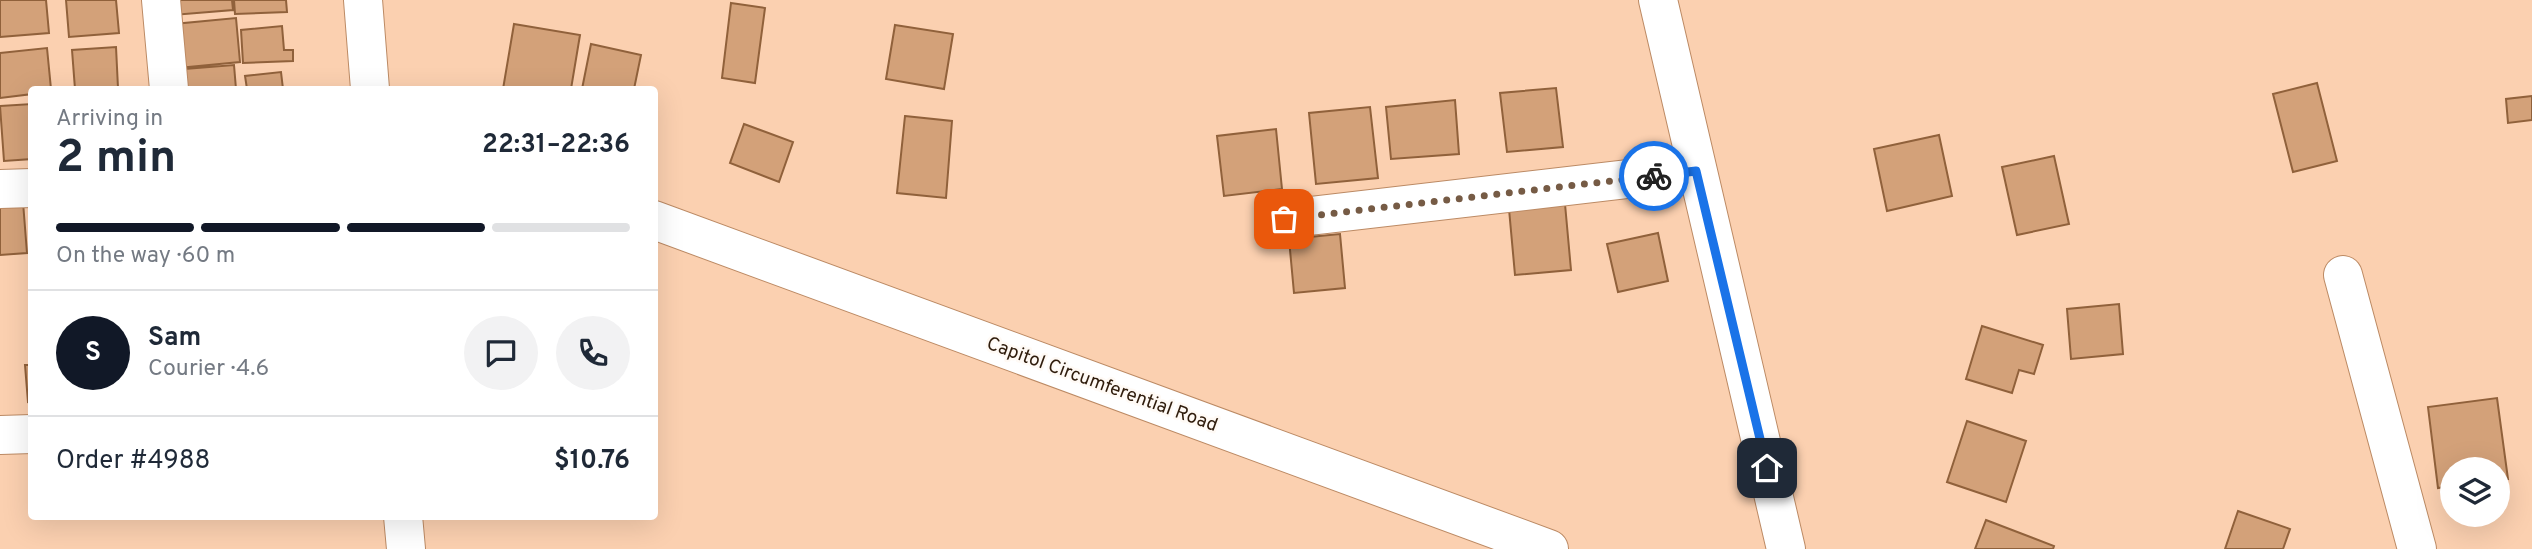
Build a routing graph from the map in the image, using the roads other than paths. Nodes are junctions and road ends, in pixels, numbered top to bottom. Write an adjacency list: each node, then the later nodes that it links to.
1 (161, 0): 4 (street)
2 (363, 0): 5 (street)
3 (1658, 0): 6 (street)
4 (169, 86)
5 (370, 86)
6 (1696, 171): 9 (street); 17 (street)
7 (28, 188): 8 (street)
8 (0, 189)
9 (1284, 219)
10 (658, 221): 16 (street, Capitol Circumferential Road)
11 (2343, 275): 18 (street)
12 (28, 434): 13 (street)
13 (0, 435)
14 (403, 520): 15 (street)
15 (405, 549)
16 (1549, 549)
17 (1786, 549)
18 (2417, 549)

